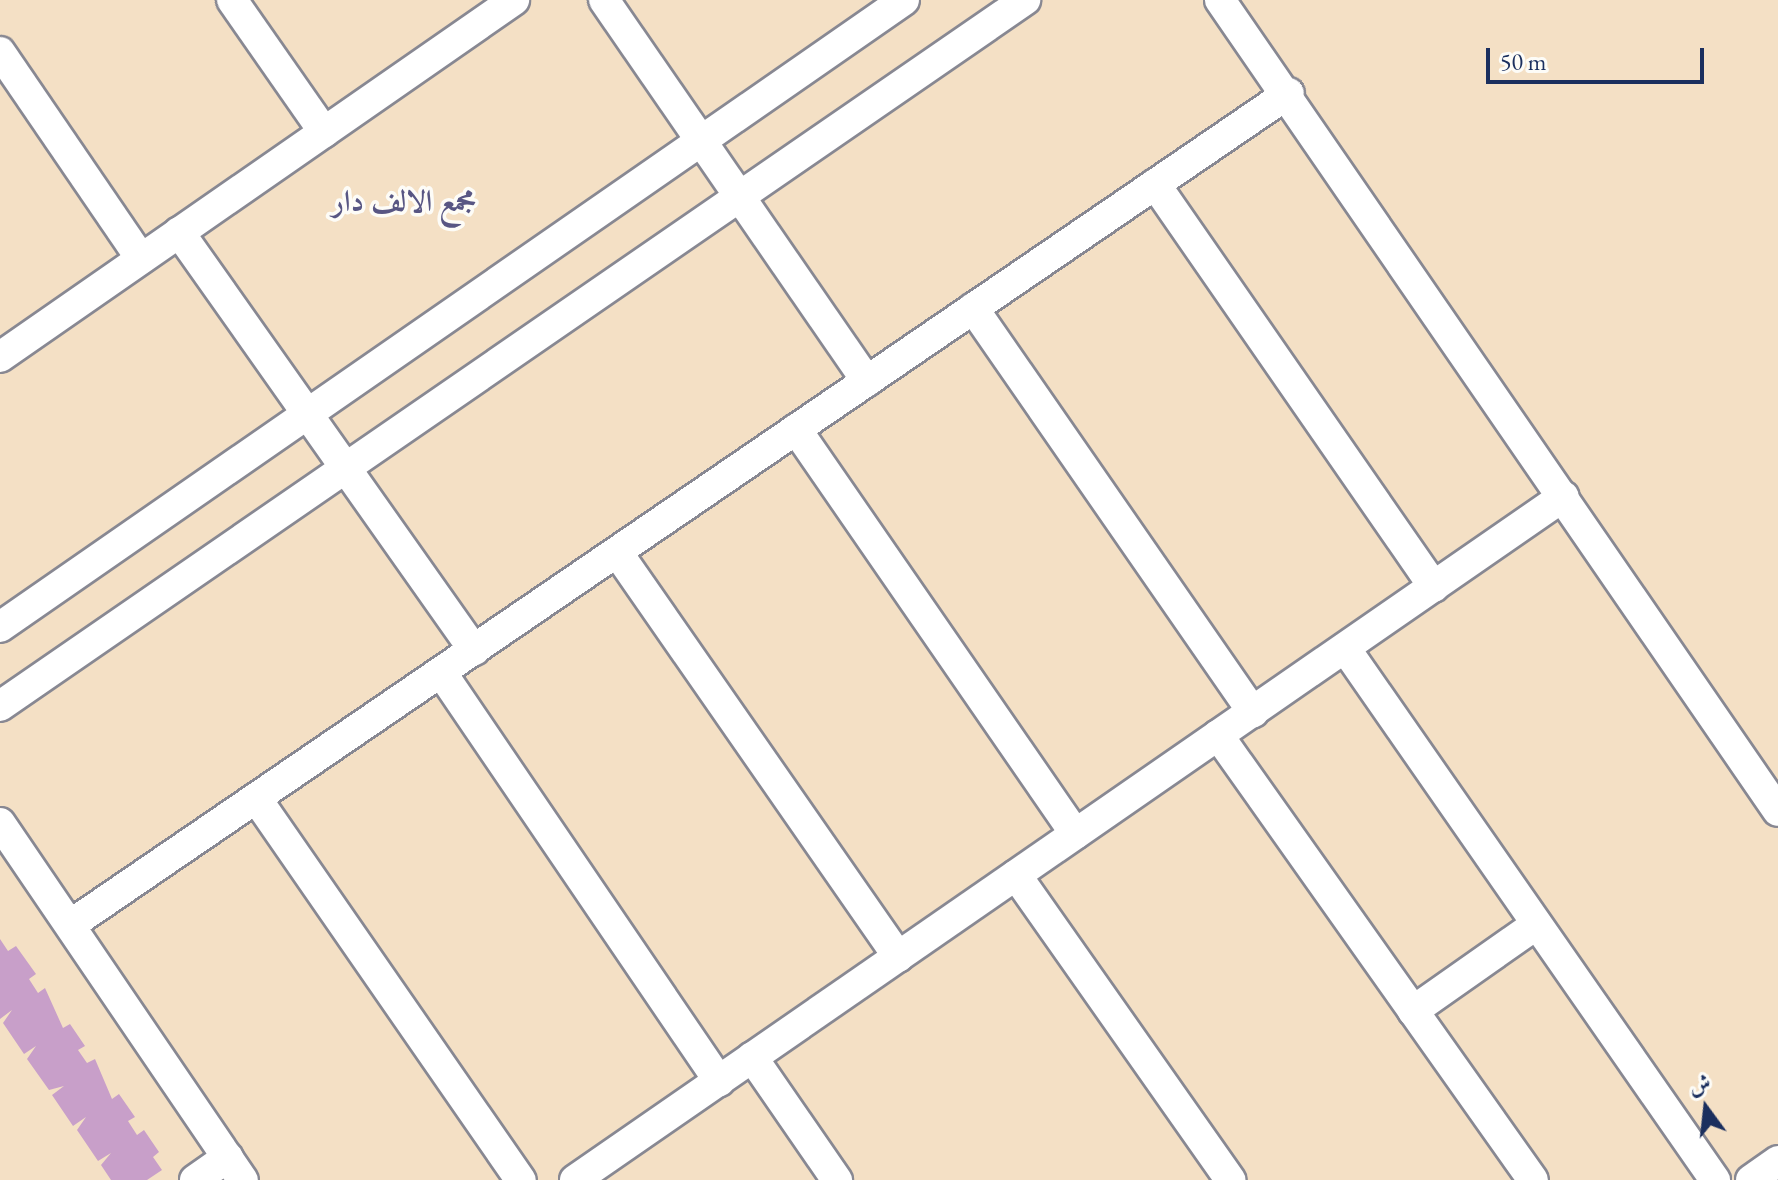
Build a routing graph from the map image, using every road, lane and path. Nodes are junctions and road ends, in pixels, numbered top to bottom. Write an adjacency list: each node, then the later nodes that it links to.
1 (232, 0): 9 (street)
2 (604, 0): 10 (street)
3 (904, 0): 10 (street)
4 (1025, 0): 12 (street)
5 (1220, 0): 8 (street)
6 (510, 1): 9 (street)
7 (0, 52): 14 (street)
8 (1289, 93): 11 (street); 21 (street)
9 (324, 132): 13 (street)
10 (701, 141): 12 (street); 18 (street)
11 (1155, 184): 15 (street); 23 (street)
12 (739, 195): 17 (street); 20 (street)
13 (179, 232): 14 (street); 18 (street)
14 (141, 259): 16 (street)
15 (973, 308): 17 (street); 29 (street)
16 (0, 357)
17 (867, 381): 19 (street)
18 (304, 416): 20 (street); 24 (street)
19 (796, 429): 22 (street); 34 (street)
20 (341, 470): 26 (street); 28 (street)
21 (1564, 496): 23 (street); 32 (street)
22 (617, 552): 26 (street); 38 (street)
23 (1434, 587): 25 (street)
24 (0, 627)
25 (1345, 648): 29 (street); 37 (street)
26 (474, 650): 27 (street)
27 (441, 672): 31 (street); 41 (street)
28 (0, 706)
29 (1253, 712): 30 (street)
30 (1218, 735): 34 (street); 39 (street)
31 (256, 798): 36 (street); 46 (street)
32 (1778, 811)
33 (0, 823): 36 (street)
34 (1075, 834): 35 (street)
35 (1016, 875): 38 (street); 49 (street)
36 (73, 923): 43 (street)
37 (1537, 924): 39 (street); 50 (street)
38 (898, 957): 40 (street)
39 (1413, 1011): 44 (street)
40 (752, 1057): 41 (street); 48 (street)
41 (719, 1081): 47 (street)
42 (1778, 1161): 51 (street)
43 (235, 1169): 45 (street)
44 (1521, 1176)
45 (195, 1180)
46 (521, 1180)
47 (575, 1180)
48 (837, 1180)
49 (1230, 1180)
50 (1715, 1180)
51 (1751, 1180)

